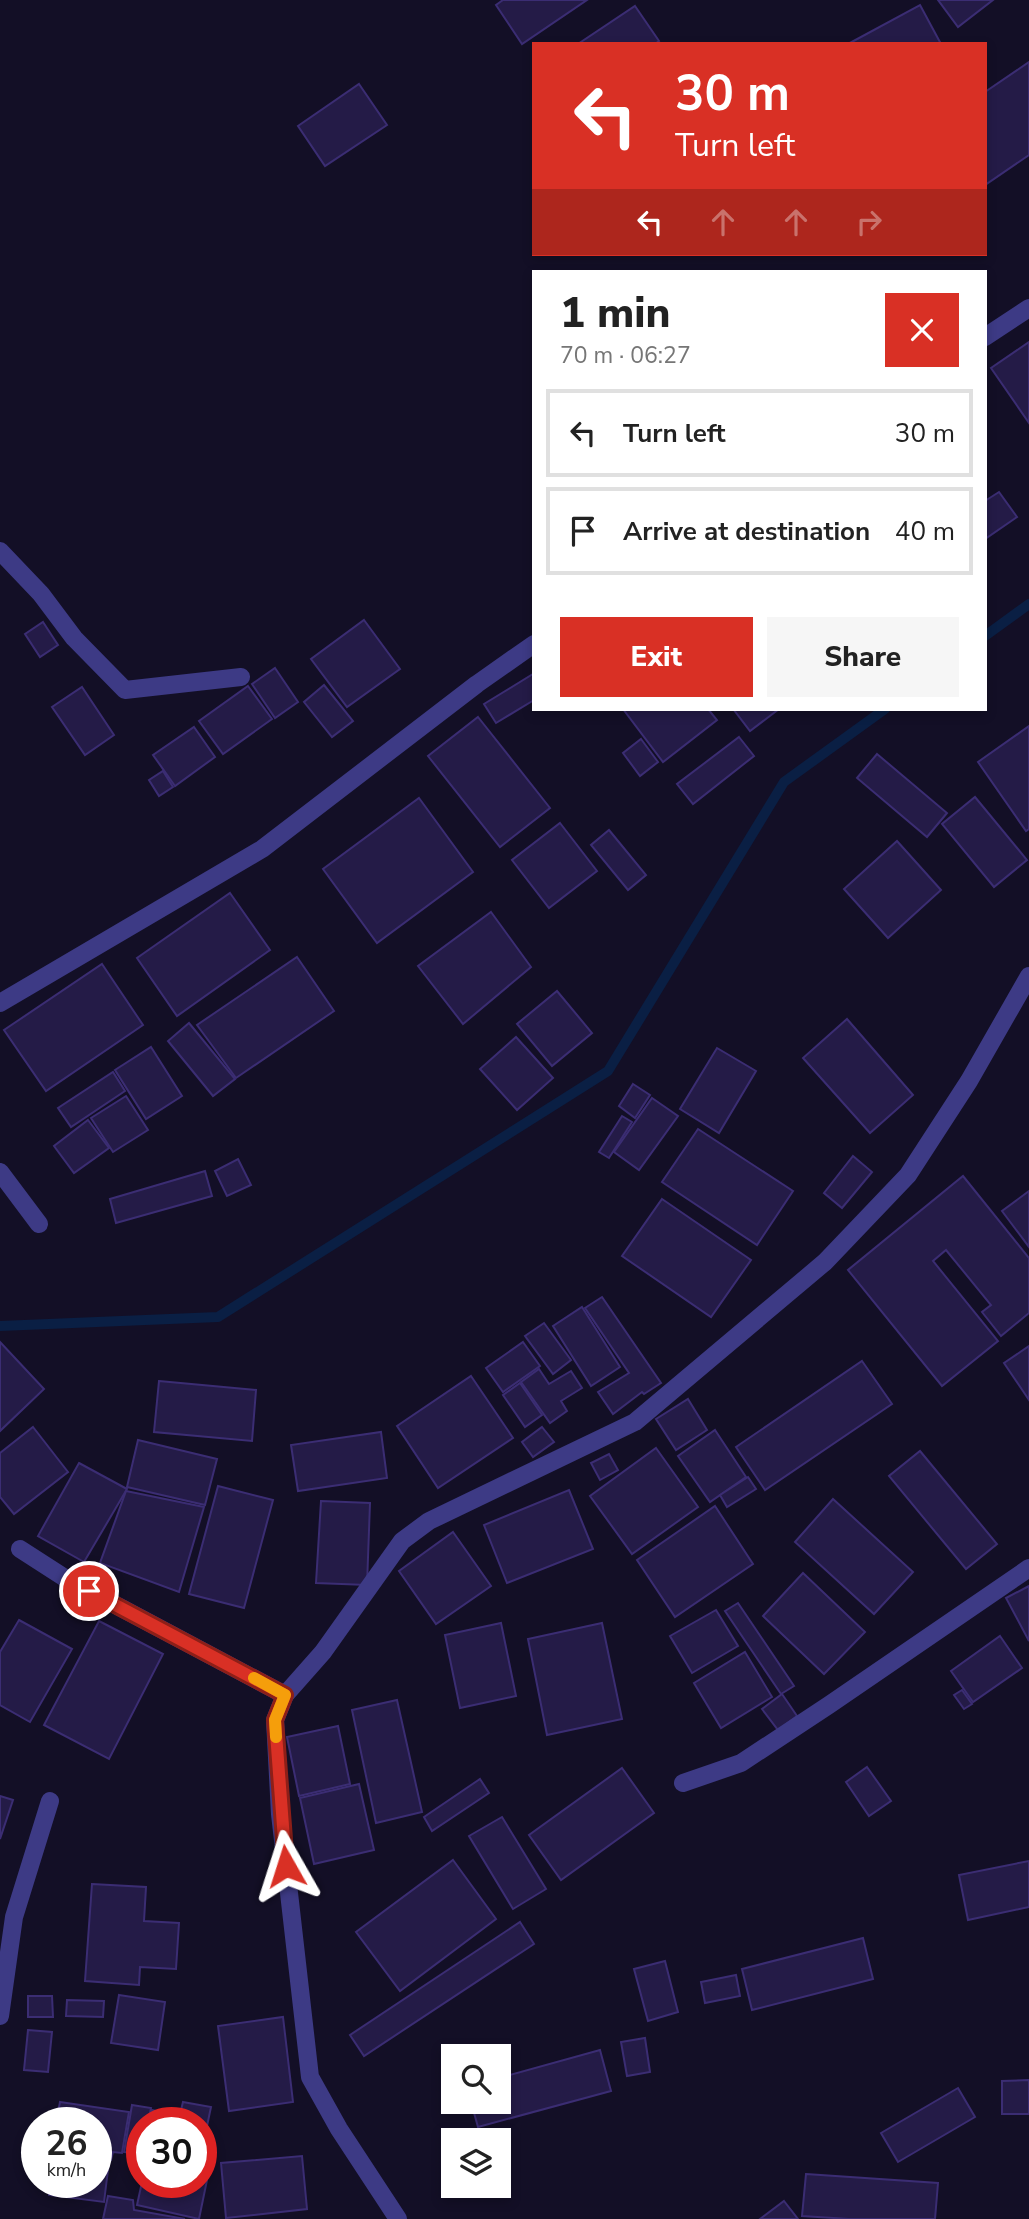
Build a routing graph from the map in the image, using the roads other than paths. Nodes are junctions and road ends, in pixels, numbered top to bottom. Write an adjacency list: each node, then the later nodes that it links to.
1 (1029, 307): 2 (street)
2 (987, 336)
3 (0, 551): 5 (street)
4 (532, 645): 7 (street)
5 (241, 677)
6 (1029, 976): 12 (street)
7 (0, 1003)
8 (0, 1172): 9 (street)
9 (39, 1224)
10 (20, 1549): 12 (street)
11 (1029, 1568): 13 (street)
12 (285, 1695): 16 (street)
13 (683, 1783)
14 (50, 1801): 15 (street)
15 (0, 2016)
16 (398, 2219)

